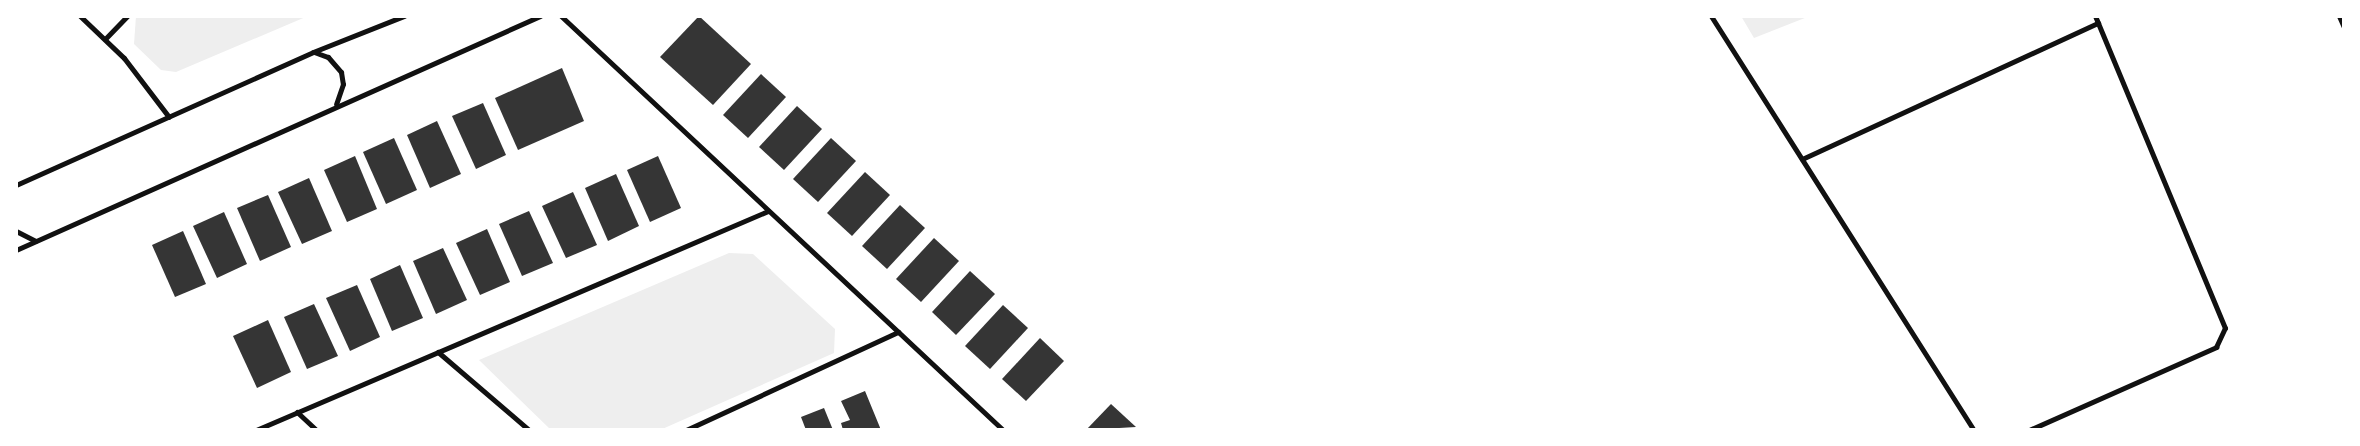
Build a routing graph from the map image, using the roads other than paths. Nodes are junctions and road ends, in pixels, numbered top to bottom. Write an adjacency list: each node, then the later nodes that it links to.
1 (80, 16): 11 (street)
2 (126, 16): 11 (street)
3 (404, 16): 12 (street)
4 (540, 16): 13 (street)
5 (560, 16): 17 (street)
6 (1711, 16): 15 (street)
7 (2095, 16): 9 (street)
8 (2339, 16): 10 (street)
9 (2098, 23): 15 (street); 30 (street)
10 (2344, 27)
11 (105, 39): 14 (street)
12 (313, 52): 13 (street); 14 (street)
13 (336, 104): 19 (street)
14 (169, 117): 16 (street)
15 (1802, 159): 29 (street)
16 (16, 186)
17 (768, 211): 21 (street); 22 (street)
18 (16, 231): 19 (street)
19 (36, 242): 20 (street)
20 (16, 250)
21 (898, 332): 27 (street); 28 (street)
22 (438, 352): 23 (street); 26 (street)
23 (297, 412): 24 (street); 25 (street)
24 (256, 430)
25 (316, 430)
26 (529, 430)
27 (686, 430)
28 (1003, 430)
29 (1974, 430)
30 (2029, 430)

